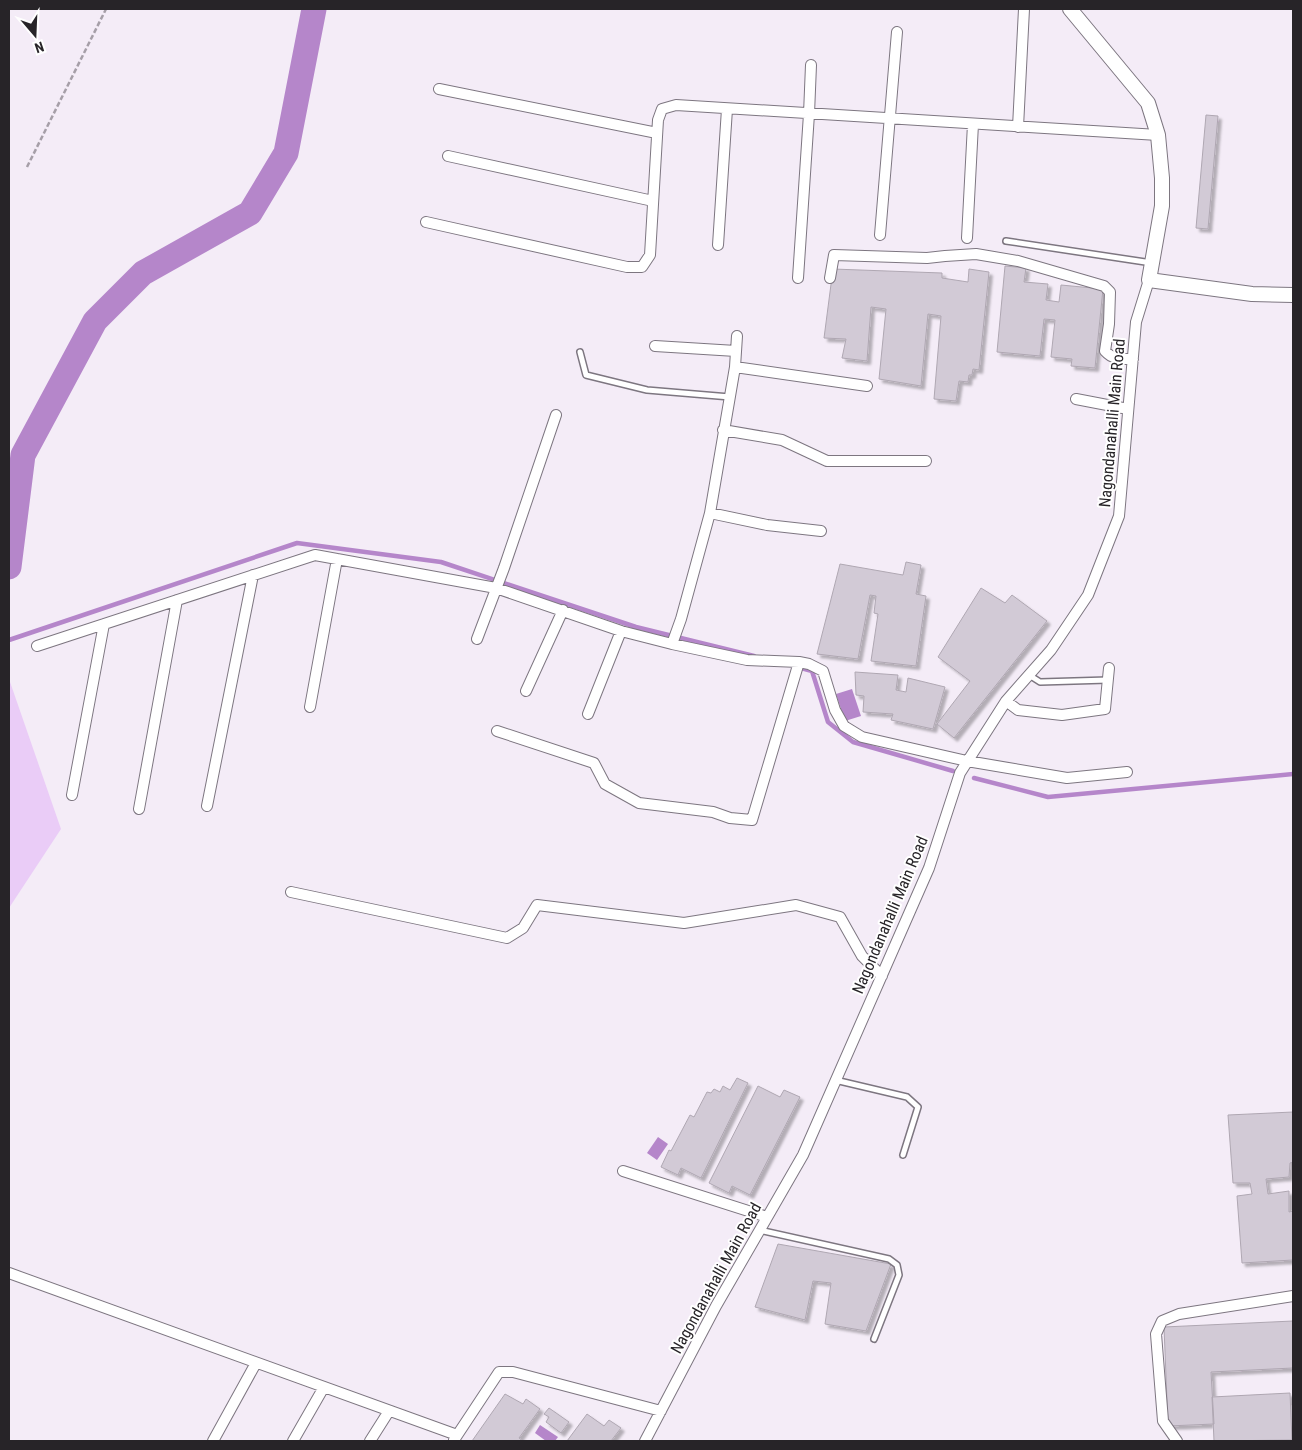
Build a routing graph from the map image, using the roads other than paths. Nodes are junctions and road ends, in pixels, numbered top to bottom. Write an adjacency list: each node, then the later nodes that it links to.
1 (1024, 9): 10 (street)
2 (1070, 9): 12 (street)
3 (897, 32): 8 (street)
4 (811, 65): 7 (street)
5 (439, 89): 11 (street)
6 (727, 109): 7 (street); 11 (street); 19 (street)
7 (809, 114): 8 (street); 21 (street)
8 (890, 119): 9 (street); 16 (street)
9 (973, 124): 10 (street); 17 (street)
10 (1018, 127): 12 (street)
11 (657, 133): 14 (street)
12 (1158, 135): 20 (street)
13 (448, 156): 14 (street)
14 (653, 201): 15 (street)
15 (426, 222)
16 (880, 234)
17 (967, 238)
18 (1006, 241): 20 (lane)
19 (718, 245)
20 (1152, 264): 23 (street)
21 (798, 278)
22 (830, 278): 29 (street)
23 (1150, 280): 24 (street); 29 (street, Nagondanahalli Main Road)
24 (1293, 295)
25 (737, 336): 27 (street)
26 (655, 346): 27 (street)
27 (736, 351): 30 (street)
28 (580, 352): 32 (lane)
29 (1133, 360): 34 (street, Nagondanahalli Main Road)
30 (735, 367): 31 (street); 32 (street)
31 (867, 386)
32 (730, 397): 36 (street)
33 (1076, 400): 34 (street)
34 (1128, 409): 52 (street, Nagondanahalli Main Road)
35 (556, 415): 42 (street)
36 (724, 430): 37 (street); 38 (street)
37 (926, 461)
38 (710, 513): 39 (street); 48 (street)
39 (821, 532)
40 (337, 559): 41 (street); 42 (street); 56 (street)
41 (253, 576): 43 (street); 62 (street)
42 (496, 588): 44 (street); 47 (street)
43 (177, 600): 45 (street); 63 (street)
44 (563, 610): 46 (street); 54 (street)
45 (104, 624): 49 (street); 61 (street)
46 (621, 631): 48 (street); 57 (street)
47 (477, 639)
48 (672, 644): 50 (street)
49 (37, 646)
50 (798, 662): 58 (street); 59 (street)
51 (1109, 668): 53 (street)
52 (1029, 675): 53 (lane); 55 (street, Nagondanahalli Main Road)
53 (1108, 680): 55 (street)
54 (526, 691)
55 (1006, 701): 59 (street, Nagondanahalli Main Road)
56 (310, 707)
57 (588, 714)
58 (497, 731)
59 (967, 761): 60 (street); 65 (street, Nagondanahalli Main Road)
60 (1127, 772)
61 (72, 795)
62 (207, 806)
63 (139, 809)
64 (291, 892): 65 (street)
65 (882, 976): 66 (street, Nagondanahalli Main Road)
66 (835, 1080): 67 (lane); 69 (street, Nagondanahalli Main Road)
67 (903, 1155)
68 (623, 1171): 69 (street)
69 (767, 1217): 70 (street, Nagondanahalli Main Road)
70 (759, 1230): 73 (lane); 77 (street, Nagondanahalli Main Road)
71 (9, 1273): 74 (street)
72 (1293, 1296): 83 (street)
73 (874, 1339)
74 (256, 1363): 75 (street); 79 (street)
75 (324, 1387): 76 (street); 80 (street)
76 (389, 1411): 78 (street); 81 (street)
77 (661, 1411): 78 (street); 82 (street, Nagondanahalli Main Road)
78 (455, 1438)
79 (213, 1441)
80 (293, 1441)
81 (370, 1441)
82 (644, 1441)
83 (1177, 1441)

